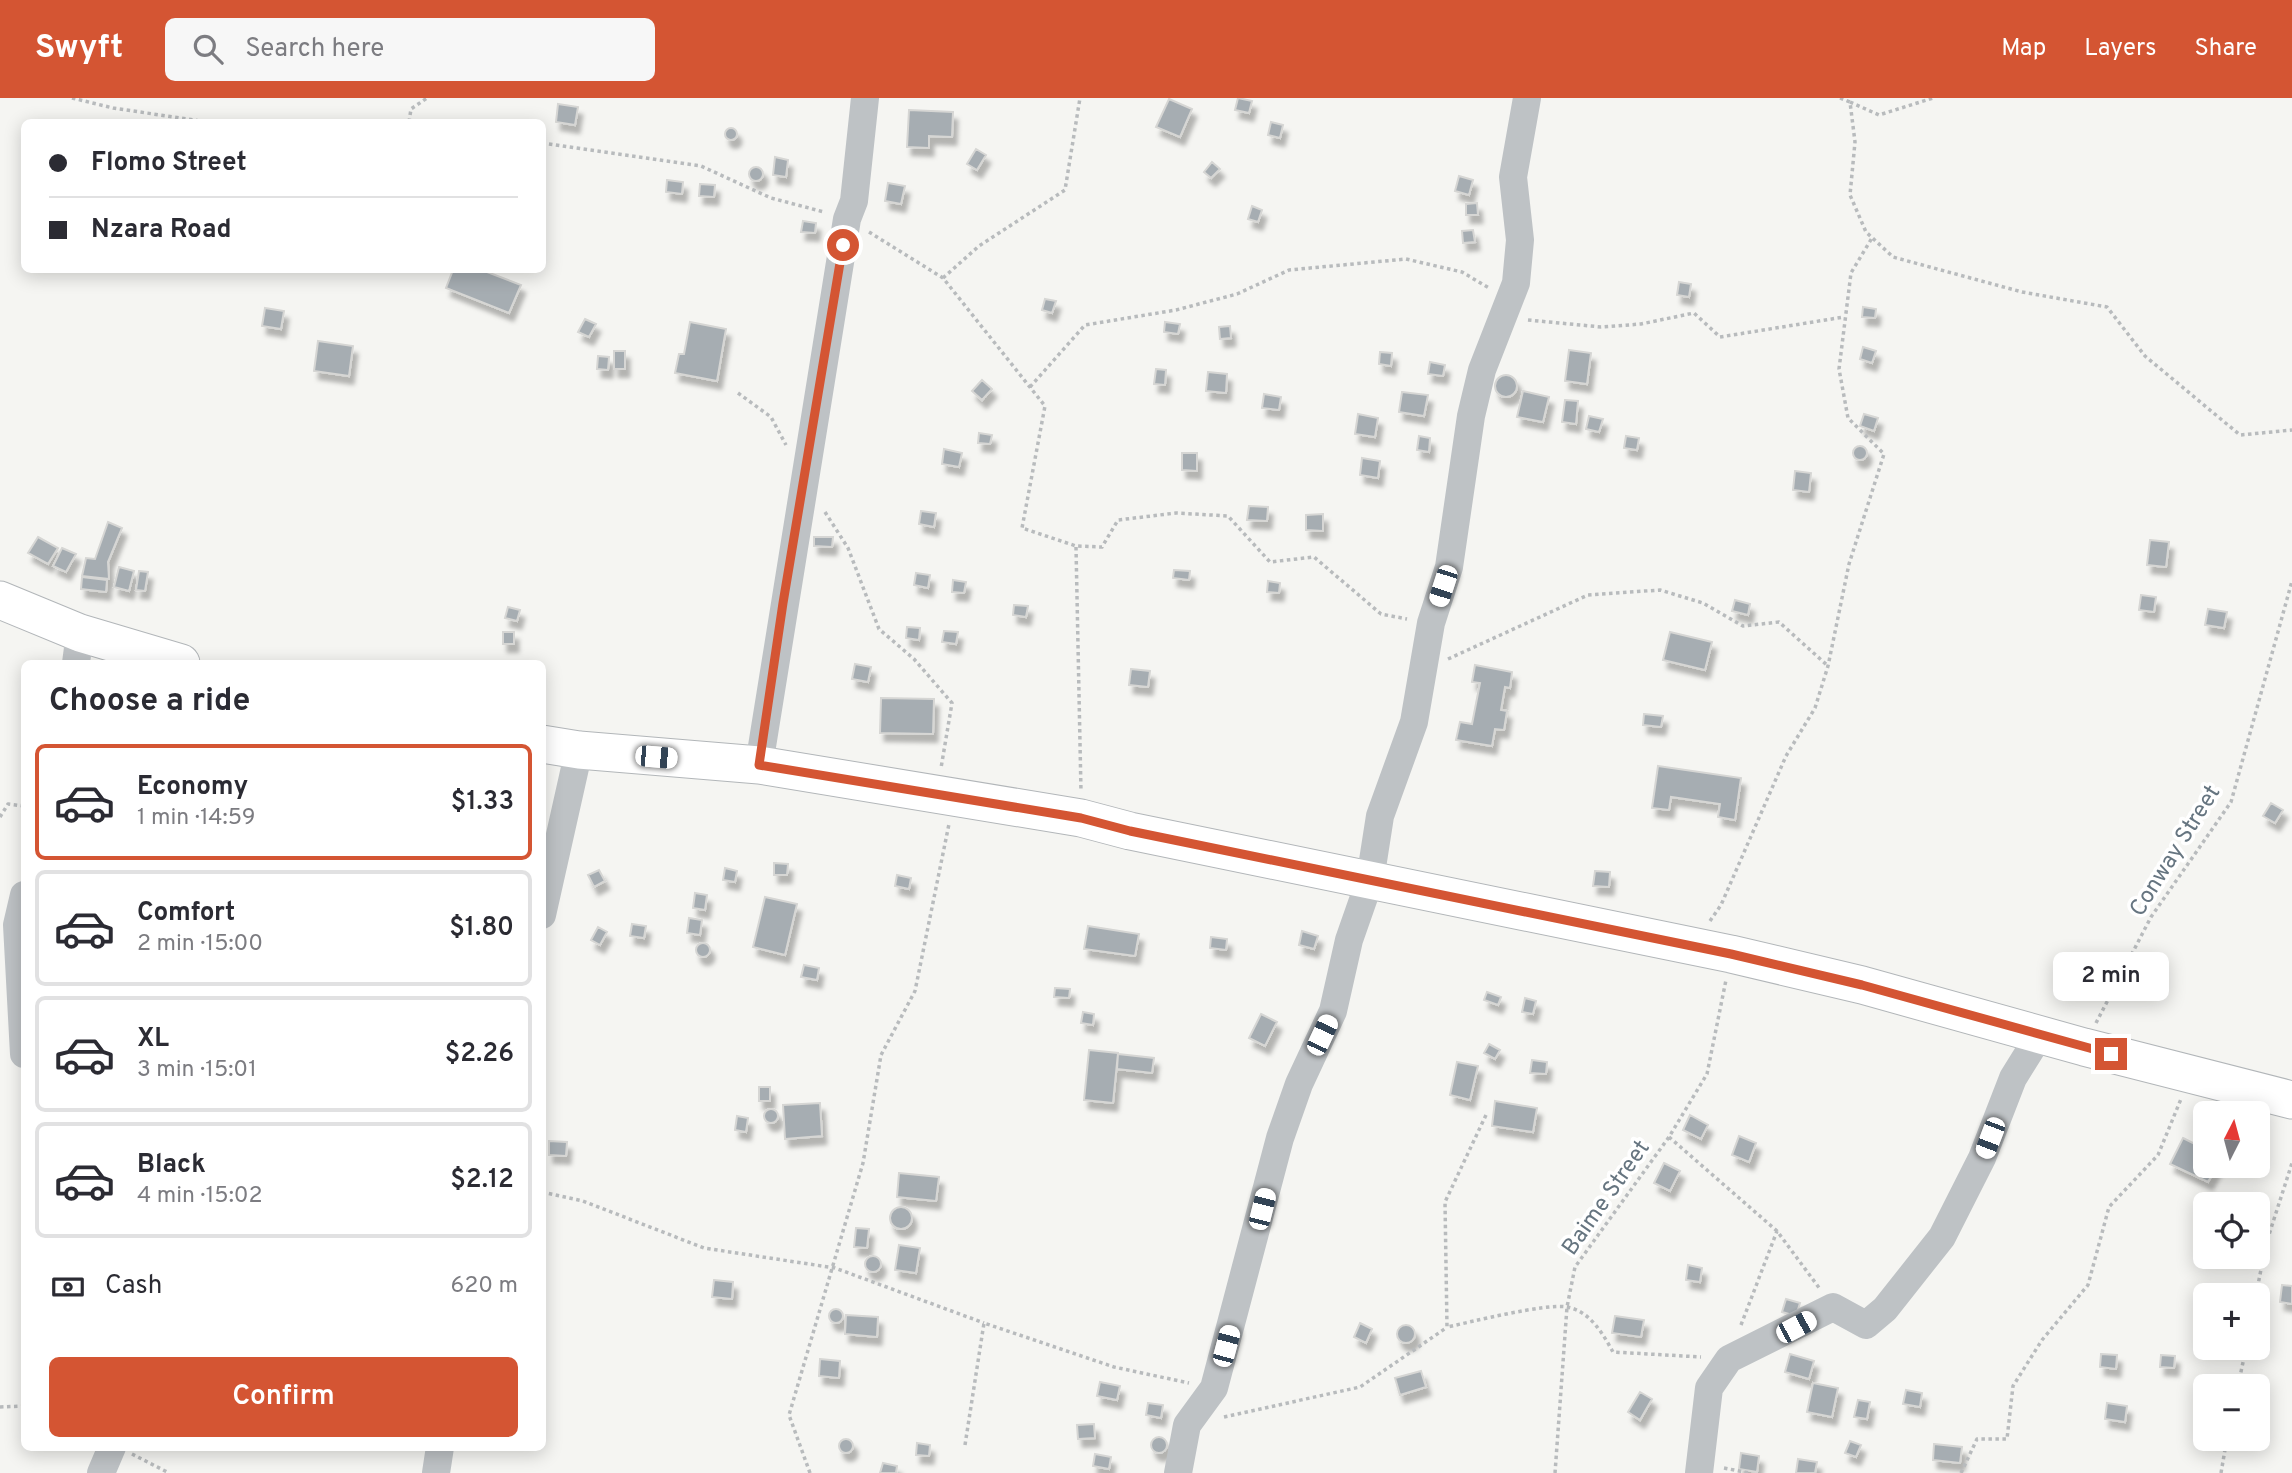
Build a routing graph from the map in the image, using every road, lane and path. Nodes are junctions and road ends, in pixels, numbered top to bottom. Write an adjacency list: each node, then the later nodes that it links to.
1 (72, 98): 9 (path)
2 (427, 98): 10 (path)
3 (865, 98): 12 (street)
4 (1080, 98): 14 (path)
5 (1527, 98): 16 (street)
6 (1840, 98): 8 (path)
7 (1933, 98): 8 (path)
8 (1850, 102): 13 (path)
9 (187, 119)
10 (409, 119)
11 (546, 144): 12 (path)
12 (847, 219): 14 (path); 20 (street)
13 (1872, 239): 15 (path); 19 (path)
14 (943, 278): 17 (path)
15 (1844, 317): 16 (path); 27 (path)
16 (1504, 319): 17 (path); 24 (street)
17 (1030, 387): 21 (path)
18 (738, 393): 20 (path)
19 (2292, 430)
20 (805, 483): 31 (street); 32 (path)
21 (1076, 547): 24 (path); 35 (path)
22 (2292, 581): 43 (path, Conway Street)
23 (0, 600): 25 (main road)
24 (1431, 623): 28 (street)
25 (78, 648): 26 (main road)
26 (160, 660)
27 (1828, 666): 28 (path); 39 (path)
28 (1424, 671): 36 (street)
29 (546, 745): 30 (main road)
30 (579, 750): 31 (main road); 37 (street)
31 (759, 765): 32 (main road)
32 (955, 798): 35 (main road); 51 (path)
33 (21, 806): 34 (path)
34 (0, 817)
35 (1081, 818): 36 (main road)
36 (1370, 880): 39 (main road); 58 (street)
37 (546, 897)
38 (21, 906): 41 (street)
39 (1694, 946): 40 (main road)
40 (1731, 954): 42 (main road); 47 (path, Baime Street)
41 (21, 1006)
42 (2041, 1033): 43 (main road); 54 (street)
43 (2084, 1047): 44 (main road)
44 (2192, 1075): 45 (main road); 74 (path)
45 (2292, 1100)
46 (1486, 1115): 56 (path)
47 (1669, 1137): 50 (path); 53 (path, Baime Street)
48 (2292, 1163): 52 (path)
49 (546, 1193): 51 (path)
50 (1777, 1231): 54 (path); 57 (path)
51 (835, 1268): 55 (path); 70 (path)
52 (2258, 1283)
53 (1567, 1307): 56 (path); 57 (path); 72 (path, Baime Street)
54 (1833, 1307): 57 (street)
55 (984, 1323): 58 (path); 62 (path)
56 (1447, 1327): 61 (path)
57 (1729, 1359): 73 (street)
58 (1214, 1388): 61 (street)
59 (21, 1406): 60 (path)
60 (0, 1407)
61 (1187, 1425): 71 (street)
62 (965, 1445)
63 (119, 1451): 67 (street)
64 (122, 1451): 68 (path)
65 (439, 1451): 69 (street)
66 (2225, 1451): 75 (path)
67 (101, 1473)
68 (169, 1473)
69 (436, 1473)
70 (810, 1473)
71 (1178, 1473)
72 (1555, 1473)
73 (1699, 1473)
74 (1961, 1473)
75 (2221, 1473)

